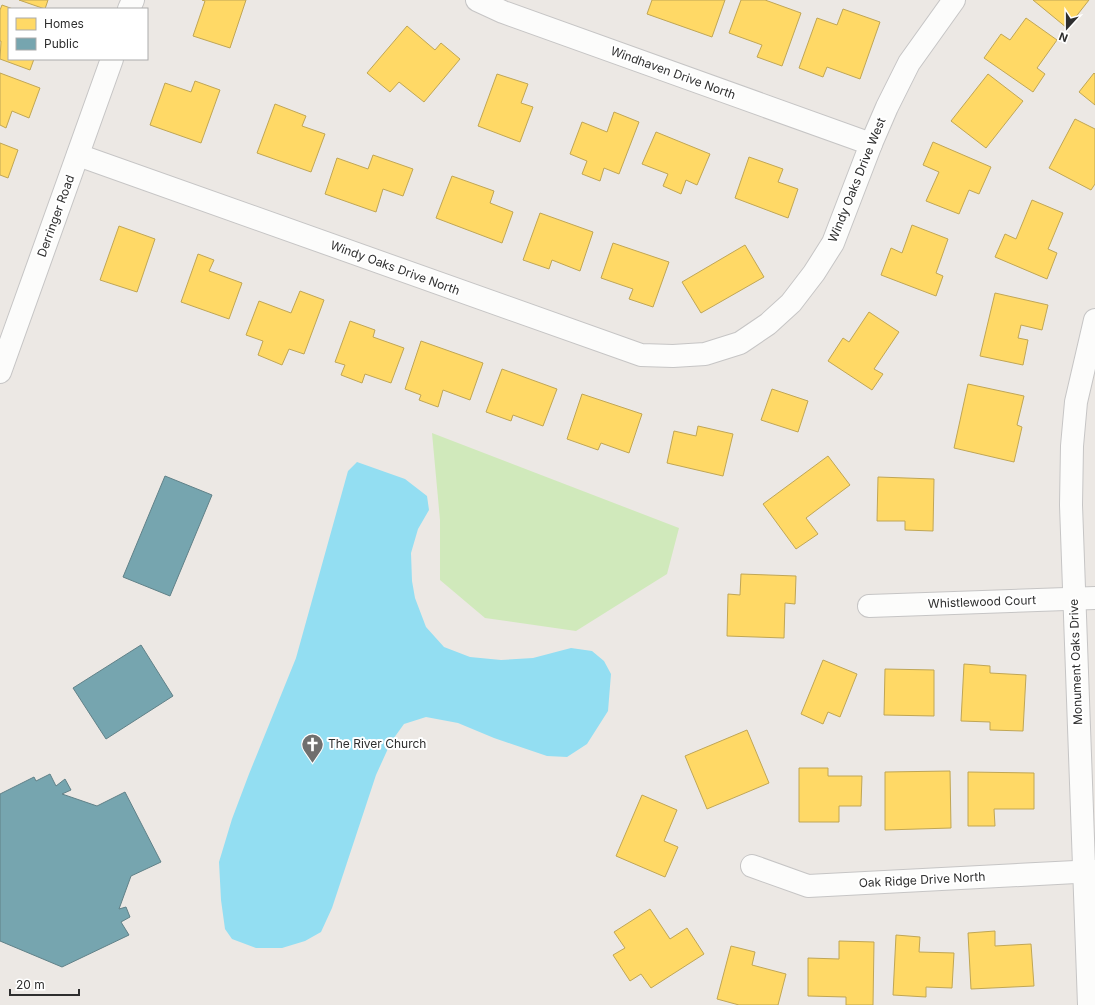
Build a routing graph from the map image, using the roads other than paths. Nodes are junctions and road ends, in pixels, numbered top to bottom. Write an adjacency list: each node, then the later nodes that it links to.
1 (477, 0): 4 (street, Windhaven Drive North)
2 (954, 0): 4 (street, Windy Oaks Drive West)
3 (112, 60): 5 (street, Derringer Road)
4 (871, 144): 7 (street, Windy Oaks Drive West)
5 (78, 155): 7 (street, Windy Oaks Drive North); 8 (street, Derringer Road)
6 (1095, 320): 10 (street, Monument Oaks Drive)
7 (717, 351)
8 (0, 372)
9 (1095, 598): 10 (street, Whistlewood Court)
10 (1074, 599): 11 (street, Whistlewood Court); 13 (street, Monument Oaks Drive)
11 (869, 606)
12 (752, 866): 13 (street, Oak Ridge Drive North)
13 (1090, 871): 14 (street, Monument Oaks Drive)
14 (1089, 1005)

